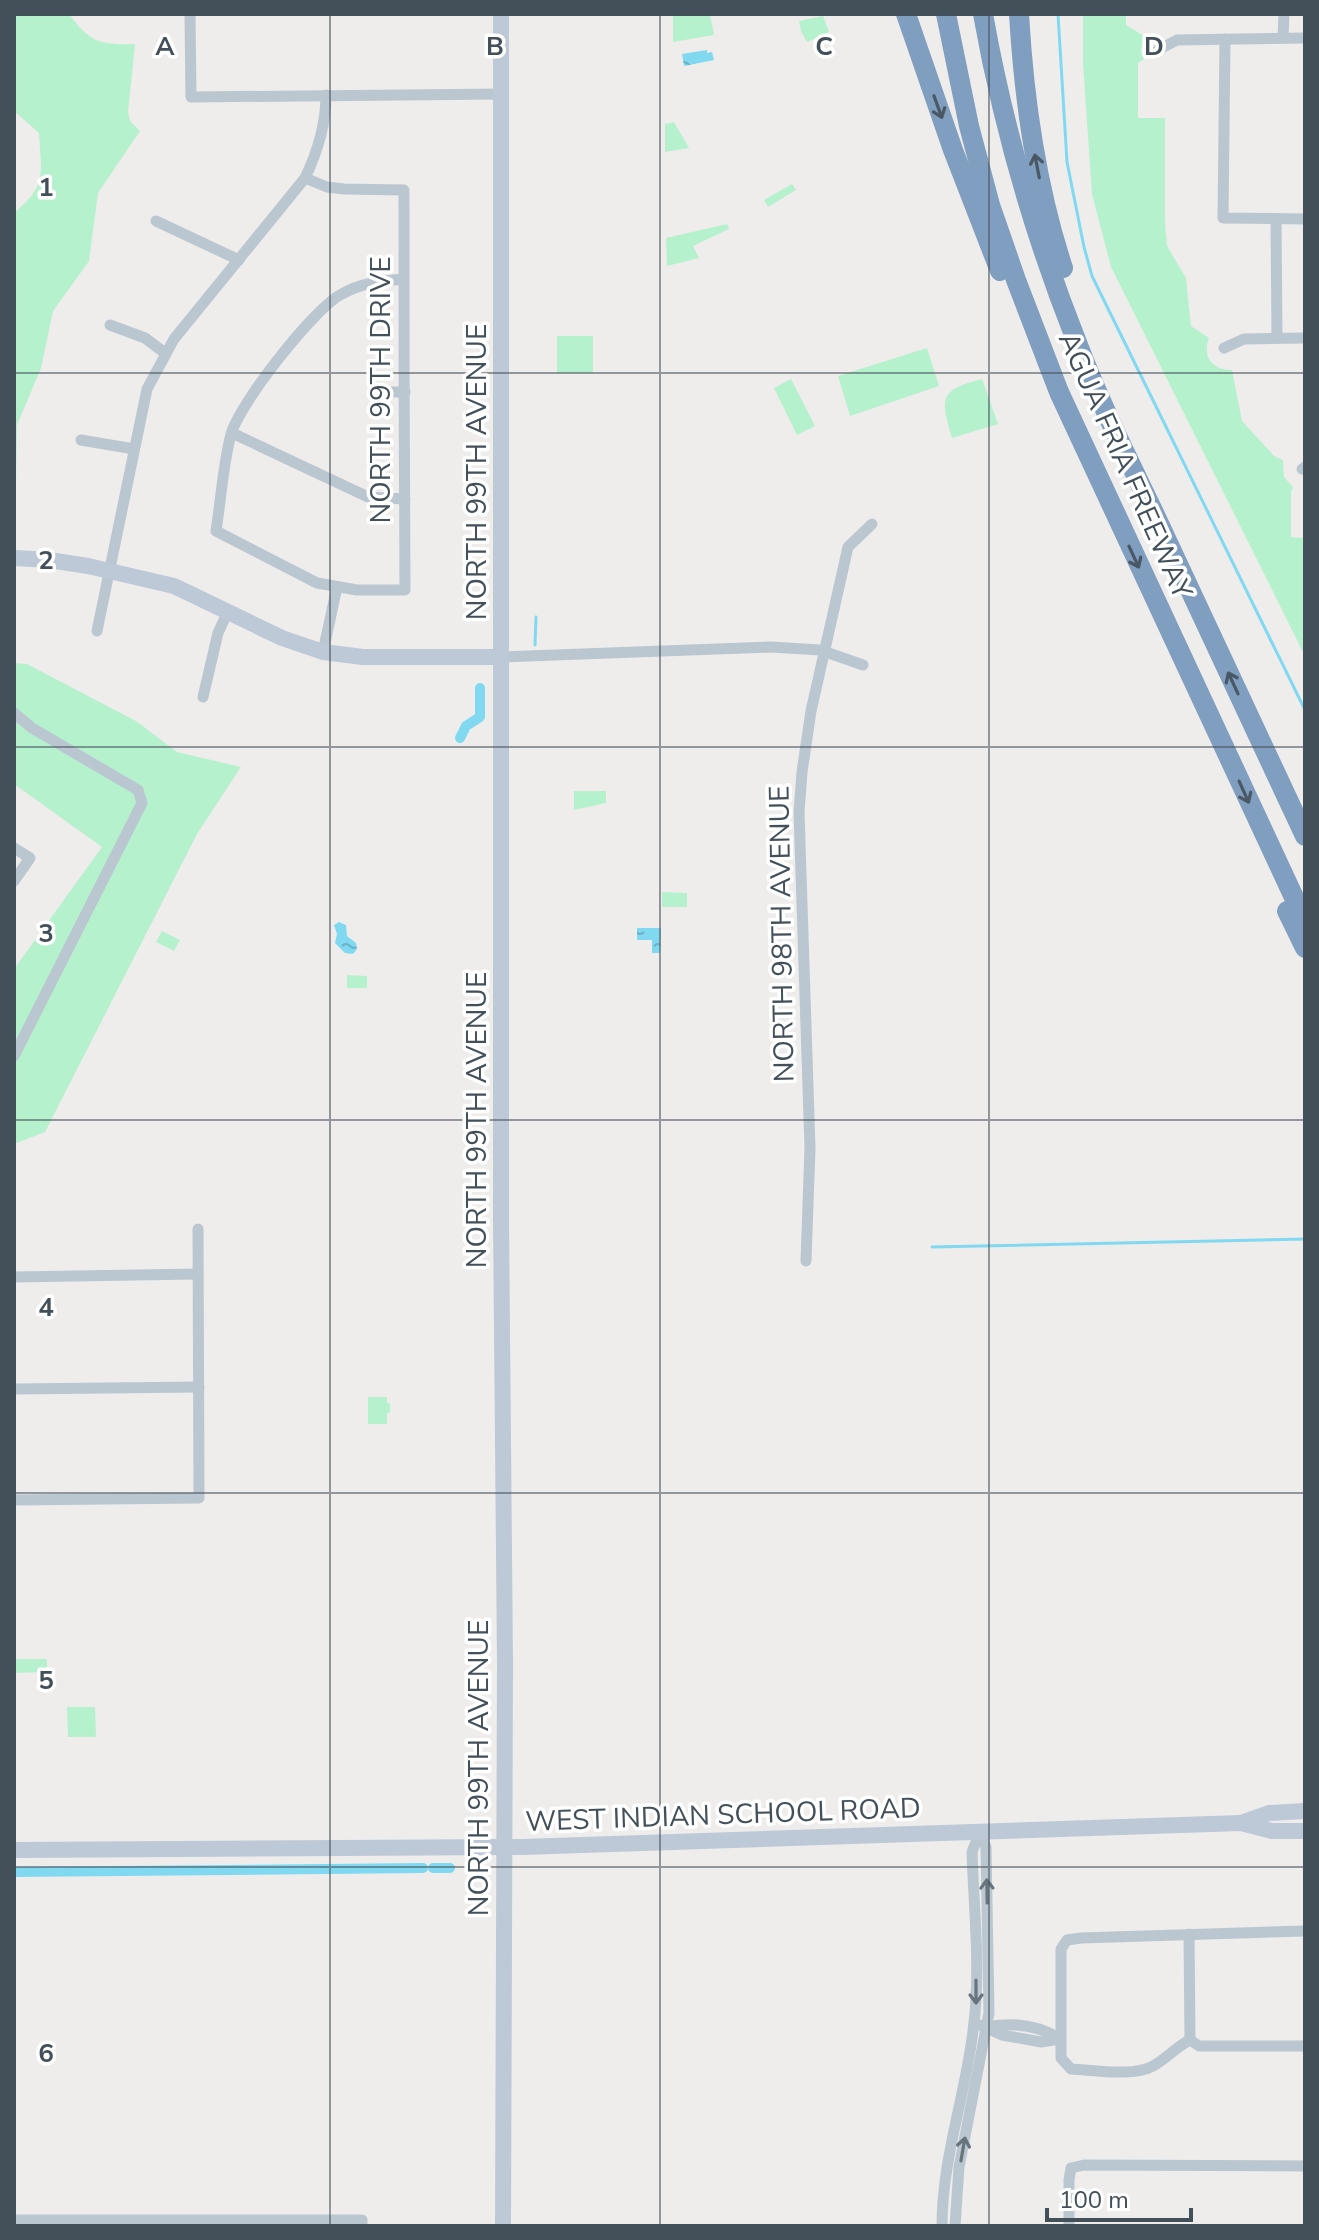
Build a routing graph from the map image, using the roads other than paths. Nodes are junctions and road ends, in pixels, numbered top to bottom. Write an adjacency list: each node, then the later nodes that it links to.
1 (190, 14): 13 (street)
2 (501, 14): 12 (main road, NORTH 99TH AVENUE)
3 (906, 14): 31 (highway, one-way to 31)
4 (946, 14): 31 (highway, AGUA FRIA FREEWAY)
5 (983, 14): 30 (highway, AGUA FRIA FREEWAY)
6 (1019, 14): 30 (highway, one-way to 6)
7 (1284, 14): 8 (street)
8 (1283, 38): 9 (street); 10 (street)
9 (1305, 38)
10 (1225, 39): 11 (street); 15 (street)
11 (1158, 50)
12 (501, 94): 13 (street); 41 (main road, NORTH 99TH AVENUE)
13 (326, 95): 14 (street)
14 (305, 178): 18 (street); 19 (street, NORTH 99TH DRIVE)
15 (1276, 219): 16 (street); 21 (street)
16 (1305, 219)
17 (156, 221): 18 (street)
18 (239, 260): 24 (street)
19 (404, 279): 26 (street, NORTH 99TH DRIVE); 27 (street)
20 (110, 325): 24 (street)
21 (1277, 338): 22 (street); 23 (street)
22 (1305, 338)
23 (1224, 348)
24 (165, 353): 29 (street)
25 (385, 392): 26 (street)
26 (405, 392): 32 (street, NORTH 99TH DRIVE)
27 (232, 433): 32 (street); 36 (street)
28 (81, 440): 29 (street)
29 (134, 449): 35 (street)
30 (1138, 479): 45 (highway, AGUA FRIA FREEWAY, one-way to 30)
31 (1102, 486): 46 (highway, AGUA FRIA FREEWAY, one-way to 46)
32 (405, 499): 36 (street, NORTH 99TH DRIVE)
33 (872, 524): 40 (street, NORTH 98TH AVENUE)
34 (14, 558): 35 (main road)
35 (109, 571): 37 (main road); 38 (street)
36 (337, 587): 39 (street)
37 (228, 611): 39 (main road); 43 (street)
38 (97, 631)
39 (323, 652): 41 (main road)
40 (824, 652): 41 (street); 42 (street); 53 (street, NORTH 98TH AVENUE)
41 (502, 657): 63 (main road, NORTH 99TH AVENUE)
42 (863, 665)
43 (203, 697)
44 (14, 713): 51 (street)
45 (1304, 833)
46 (1265, 839): 49 (highway, AGUA FRIA FREEWAY); 50 (highway)
47 (14, 848): 48 (street)
48 (14, 881)
49 (1305, 921)
50 (1305, 948)
51 (14, 1056)
52 (198, 1229): 54 (street)
53 (806, 1261)
54 (198, 1274): 55 (street); 56 (street)
55 (14, 1277)
56 (199, 1387): 57 (street); 58 (street)
57 (14, 1389)
58 (14, 1500)
59 (1305, 1811): 60 (main road, WEST INDIAN SCHOOL ROAD)
60 (1241, 1823): 61 (main road, WEST INDIAN SCHOOL ROAD); 62 (main road, WEST INDIAN SCHOOL ROAD)
61 (1305, 1831)
62 (980, 1832): 63 (main road, WEST INDIAN SCHOOL ROAD); 67 (street, one-way to 67); 68 (street, one-way to 62)
63 (505, 1847): 64 (main road, WEST INDIAN SCHOOL ROAD); 78 (main road, NORTH 99TH AVENUE)
64 (14, 1850)
65 (1305, 1931): 66 (street)
66 (1189, 1934): 69 (street); 70 (street)
67 (974, 2023): 68 (street); 74 (street)
68 (987, 2027): 69 (street); 74 (street, one-way to 68)
69 (1060, 2039): 70 (street)
70 (1190, 2040): 71 (street)
71 (1305, 2046)
72 (1305, 2166): 79 (street)
73 (14, 2220): 75 (street)
74 (948, 2221)
75 (36, 2223): 76 (street)
76 (199, 2223): 77 (street)
77 (362, 2223)
78 (503, 2226)
79 (1069, 2226)

